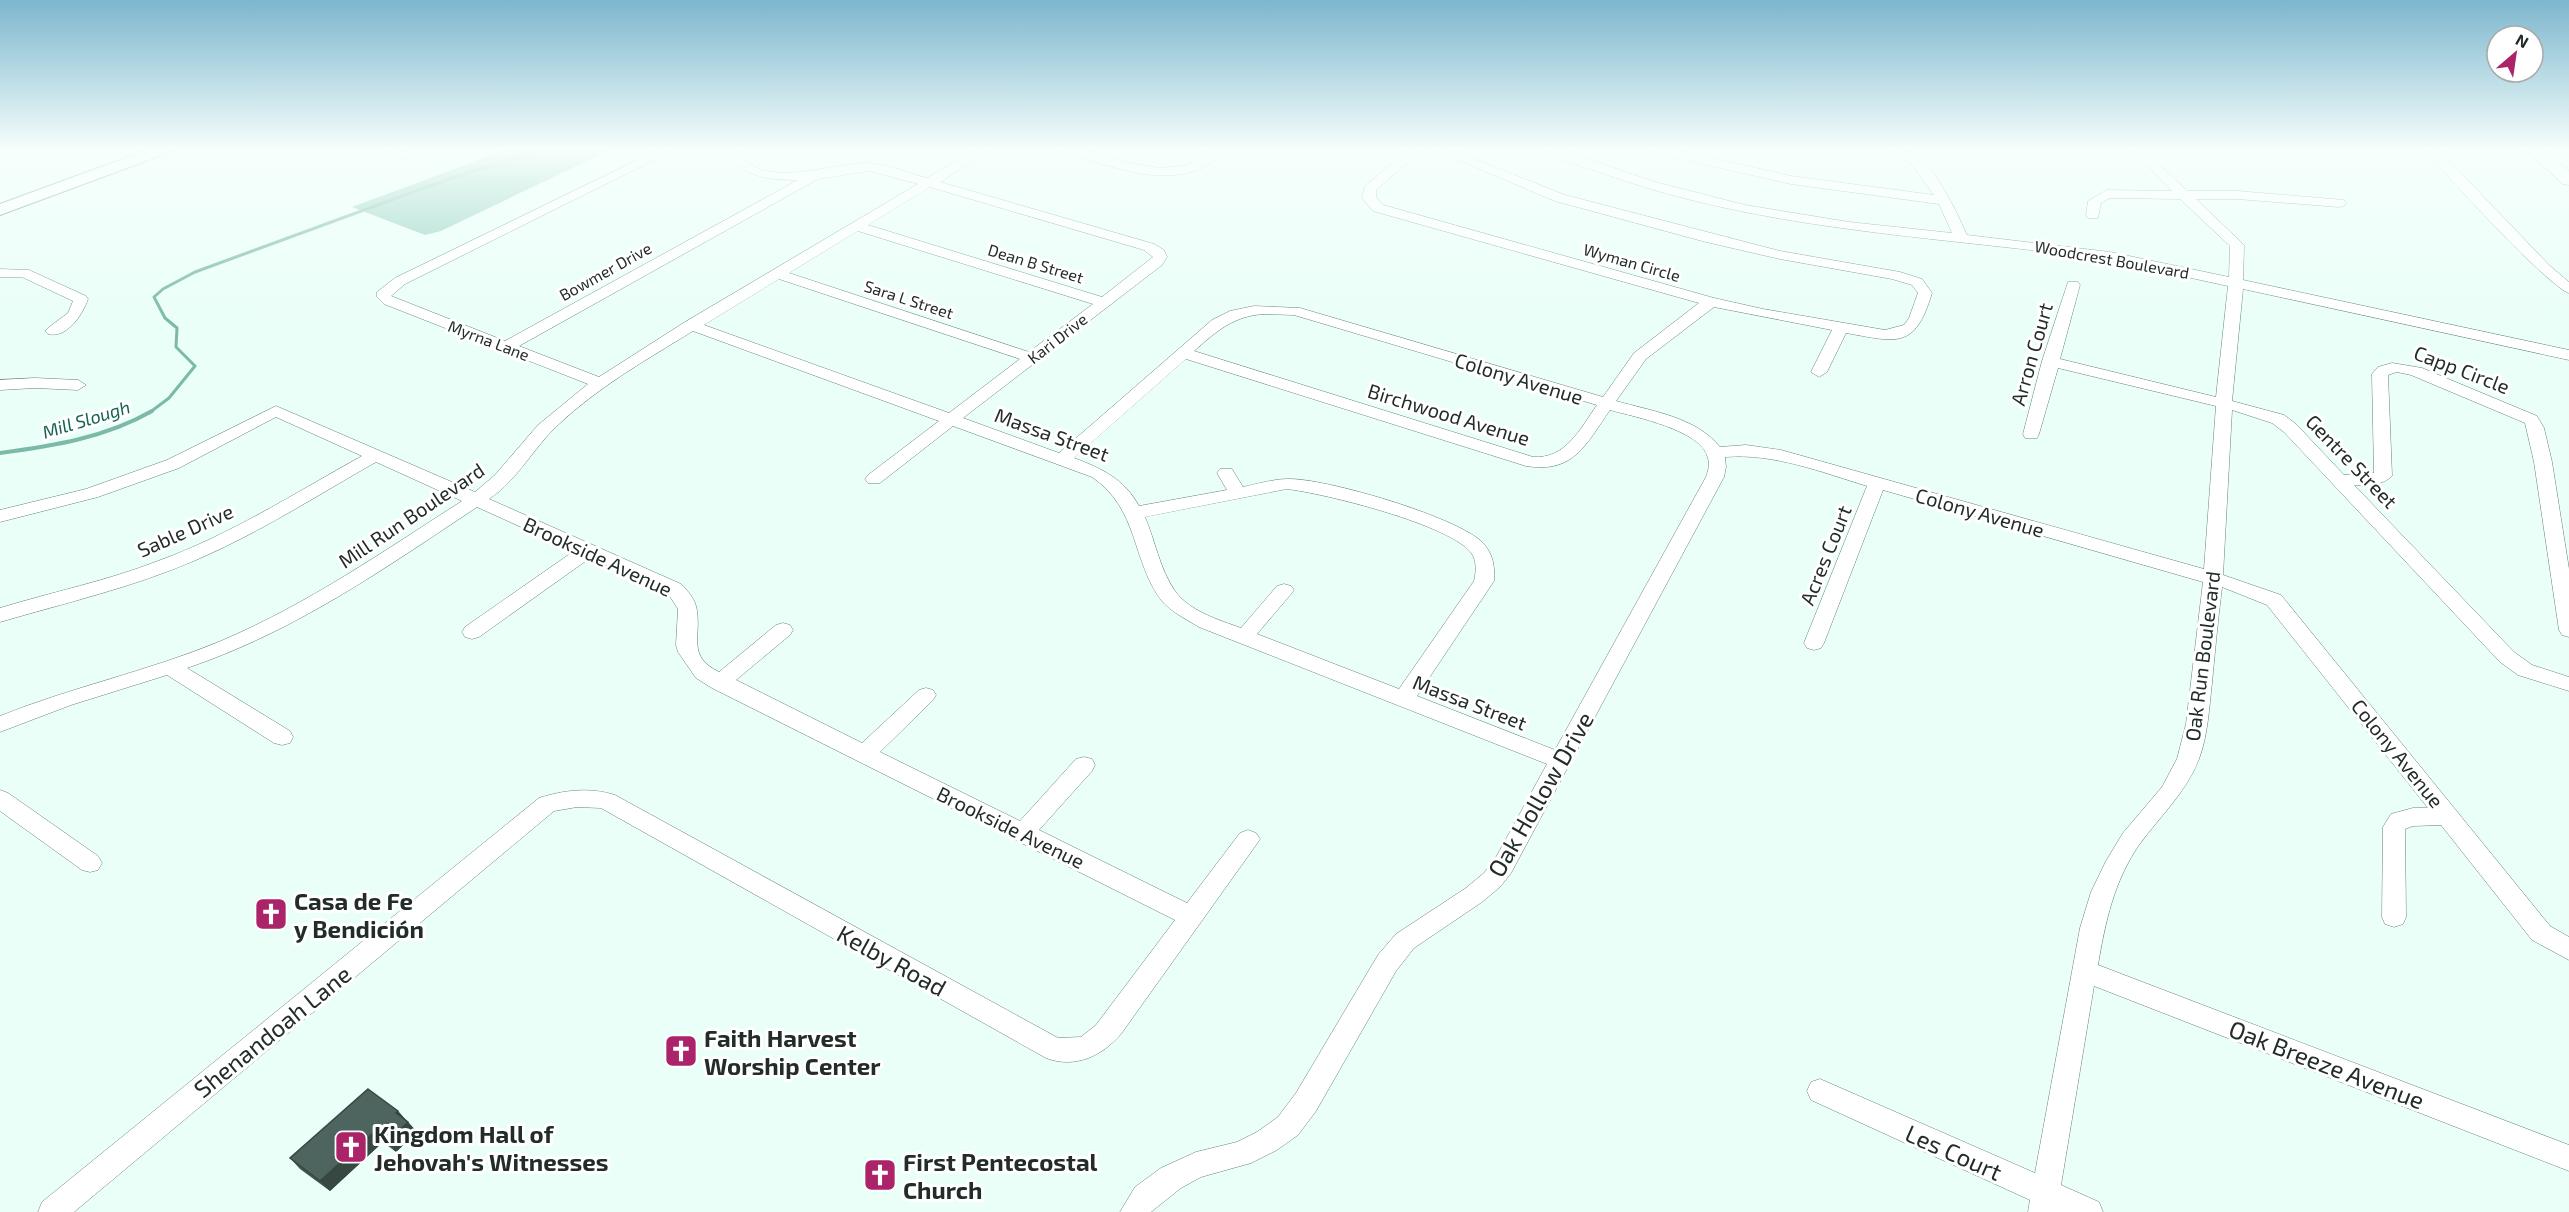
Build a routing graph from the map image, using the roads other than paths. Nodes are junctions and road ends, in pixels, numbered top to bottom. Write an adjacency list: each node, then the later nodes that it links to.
1 (554, 206): 25 (street, Myrna Lane)
2 (761, 206): 25 (street, Bowmer Drive)
3 (891, 206): 13 (street, Mill Run Boulevard)
4 (1003, 206): 21 (street, Kari Drive)
5 (1376, 206): 20 (street, Wyman Circle)
6 (1587, 206): 23 (street, Wyman Circle)
7 (1735, 206): 14 (street, Woodcrest Boulevard)
8 (1948, 206): 14 (street)
9 (2094, 206): 12 (street)
10 (2196, 206): 17 (street, Oak Run Boulevard)
11 (2485, 206): 19 (street)
12 (2092, 215)
13 (856, 226): 16 (street, Mill Run Boulevard); 21 (street, Dean B Street)
14 (1961, 238): 17 (street, Woodcrest Boulevard)
15 (0, 273): 24 (street)
16 (777, 274): 22 (street, Mill Run Boulevard); 28 (street, Sara L Street)
17 (2236, 282): 27 (street, Woodcrest Boulevard); 34 (street, Oak Run Boulevard)
18 (2073, 285): 29 (street, Arron Court)
19 (2569, 289)
20 (1712, 302): 23 (street, Wyman Circle); 35 (street, Birchwood Avenue)
21 (1103, 303): 28 (street, Kari Drive)
22 (690, 326): 31 (street, Mill Run Boulevard); 36 (street, Massa Street)
23 (1841, 328): 30 (street)
24 (53, 331)
25 (505, 347): 31 (street, Myrna Lane)
26 (1184, 353): 35 (street, Colony Avenue); 35 (street, Birchwood Avenue); 40 (street)
27 (2569, 355)
28 (1031, 358): 36 (street, Kari Drive)
29 (2050, 361): 34 (street, Gentre Street); 37 (street, Arron Court)
30 (1820, 372)
31 (600, 383): 46 (street, Mill Run Boulevard)
32 (0, 385): 33 (street)
33 (78, 385)
34 (2224, 403): 43 (street, Gentre Street); 50 (street, Oak Run Boulevard)
35 (1606, 404): 38 (street, Colony Avenue)
36 (951, 421): 40 (street, Massa Street); 42 (street, Kari Drive)
37 (2031, 434)
38 (1715, 452): 44 (street, Colony Avenue); 66 (street, Oak Hollow Drive)
39 (375, 455): 46 (street, Brookside Avenue); 48 (street, Brookside Avenue); 52 (street, Sable Drive)
40 (1062, 460): 47 (street, Massa Street)
41 (1226, 473): 45 (street)
42 (874, 479)
43 (2340, 480): 54 (street, Capp Circle); 60 (street, Gentre Street)
44 (1877, 483): 50 (street, Colony Avenue); 57 (street, Acres Court)
45 (1237, 492): 47 (street); 62 (street)
46 (476, 500): 49 (street, Brookside Avenue); 58 (street, Mill Run Boulevard)
47 (1134, 513): 56 (street, Massa Street)
48 (0, 516)
49 (588, 550): 55 (street); 59 (street, Brookside Avenue)
50 (2213, 579): 70 (street, Colony Avenue); 77 (street, Oak Run Boulevard)
51 (1284, 590): 56 (street)
52 (0, 615)
53 (783, 630): 59 (street)
54 (2569, 630)
55 (472, 632)
56 (1244, 637): 62 (street, Massa Street)
57 (1814, 643)
58 (171, 668): 63 (street, Mill Run Boulevard); 64 (street)
59 (719, 683): 65 (street, Brookside Avenue)
60 (2569, 684)
61 (926, 695): 65 (street)
62 (1403, 700): 66 (street, Massa Street)
63 (0, 724)
64 (282, 737)
65 (864, 754): 71 (street, Brookside Avenue)
66 (1562, 761): 82 (street, Oak Hollow Drive)
67 (1084, 765): 71 (street)
68 (0, 799): 73 (street)
69 (547, 804): 74 (street, Kelby Road); 81 (street, Shenandoah Lane)
70 (2448, 816): 75 (street); 76 (street, Colony Avenue)
71 (1023, 833): 74 (street, Brookside Avenue)
72 (1248, 839): 74 (street, Kelby Road)
73 (90, 863)
74 (1190, 916)
75 (2394, 917)
76 (2569, 950)
77 (2085, 970): 79 (street, Oak Breeze Avenue); 80 (street, Oak Run Boulevard)
78 (1820, 1091): 80 (street, Les Court)
79 (2569, 1158)
80 (2043, 1202): 83 (street, Les Court)
81 (52, 1212)
82 (1134, 1212)
83 (2089, 1212)

